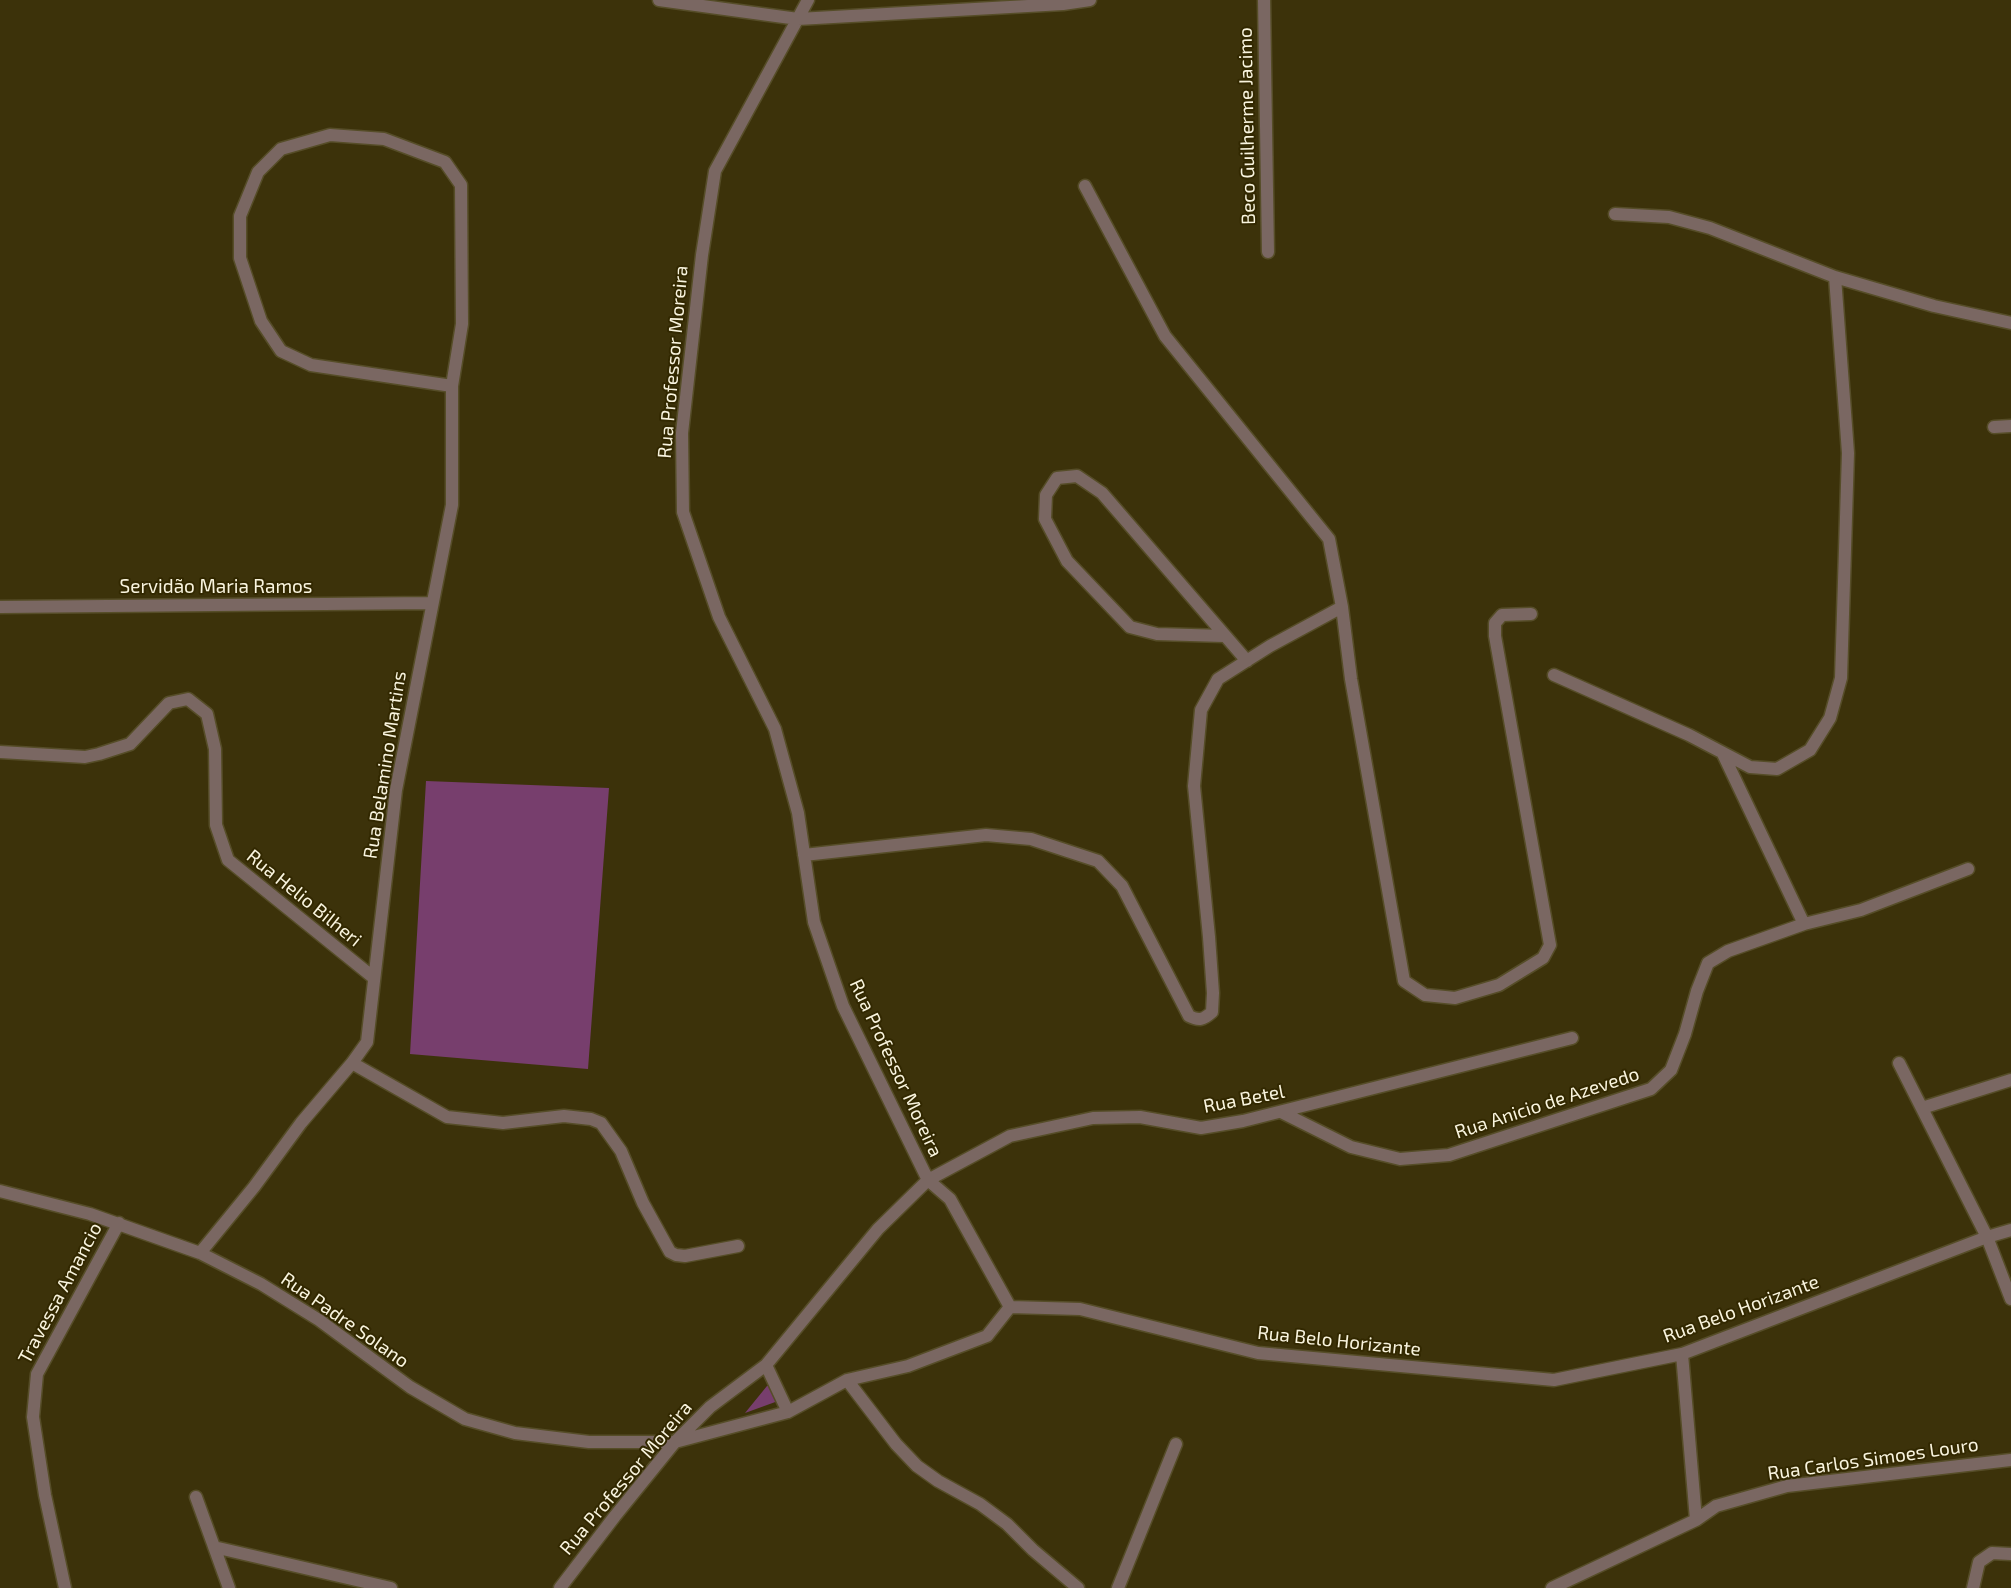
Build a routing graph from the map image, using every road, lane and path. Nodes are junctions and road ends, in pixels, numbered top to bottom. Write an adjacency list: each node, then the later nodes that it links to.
1 (659, 0): 5 (street)
2 (808, 0): 5 (street, Rua Professor Moreira)
3 (1090, 0): 5 (street)
4 (1264, 0): 8 (street, Beco Guilherme Jacimo)
5 (798, 19): 23 (street, Rua Professor Moreira)
6 (1085, 186): 16 (street)
7 (1615, 214): 9 (street)
8 (1268, 252)
9 (1835, 277): 10 (street); 22 (street)
10 (2011, 323)
11 (452, 386): 11 (street, Rua Belamino Martins); 14 (street, Rua Belamino Martins)
12 (2011, 426): 13 (street)
13 (1994, 427)
14 (432, 603): 15 (street, Servidão Maria Ramos); 26 (street, Rua Belamino Martins)
15 (0, 607)
16 (1342, 607): 17 (street); 19 (street)
17 (1531, 614)
18 (1224, 636): 18 (street); 19 (street)
19 (1246, 661): 23 (street)
20 (1554, 675): 22 (street)
21 (0, 752): 26 (street, Rua Helio Bilheri)
22 (1723, 754): 25 (street)
23 (804, 855): 33 (street, Rua Professor Moreira)
24 (1968, 869): 25 (street, Rua Anicio de Azevedo)
25 (1804, 924): 32 (street, Rua Anicio de Azevedo)
26 (374, 978): 29 (street, Rua Belamino Martins)
27 (1572, 1038): 32 (street, Rua Betel)
28 (1899, 1062): 31 (street)
29 (352, 1063): 38 (street); 39 (street, Rua Belamino Martins)
30 (2011, 1080): 31 (street)
31 (1922, 1108): 37 (street)
32 (1281, 1112): 33 (street, Rua Betel)
33 (928, 1180): 41 (street); 43 (street, Rua Professor Moreira)
34 (0, 1191): 35 (street, Rua Padre Solano)
35 (119, 1223): 39 (street, Rua Padre Solano); 53 (street, Travessa Amancio)
36 (2011, 1230): 37 (street, Rua Belo Horizante)
37 (1987, 1237): 40 (street); 42 (street, Rua Belo Horizante)
38 (738, 1246)
39 (200, 1253): 46 (street, Rua Padre Solano)
40 (2011, 1299)
41 (1010, 1307): 42 (street, Rua Belo Horizante); 44 (street)
42 (1682, 1354): 50 (street)
43 (766, 1365): 45 (street); 46 (street, Rua Professor Moreira)
44 (847, 1380): 45 (street); 57 (street)
45 (788, 1412): 46 (street)
46 (675, 1442): 56 (street, Rua Professor Moreira)
47 (1176, 1444): 58 (street)
48 (2011, 1460): 50 (street, Rua Carlos Simoes Louro)
49 (196, 1496): 51 (street)
50 (1696, 1520): 59 (street, Rua Carlos Simoes Louro)
51 (214, 1548): 54 (street); 55 (street)
52 (2011, 1554): 60 (street)
53 (64, 1588)
54 (229, 1588)
55 (391, 1588)
56 (560, 1588)
57 (1078, 1588)
58 (1118, 1588)
59 (1552, 1588)
60 (1972, 1588)

